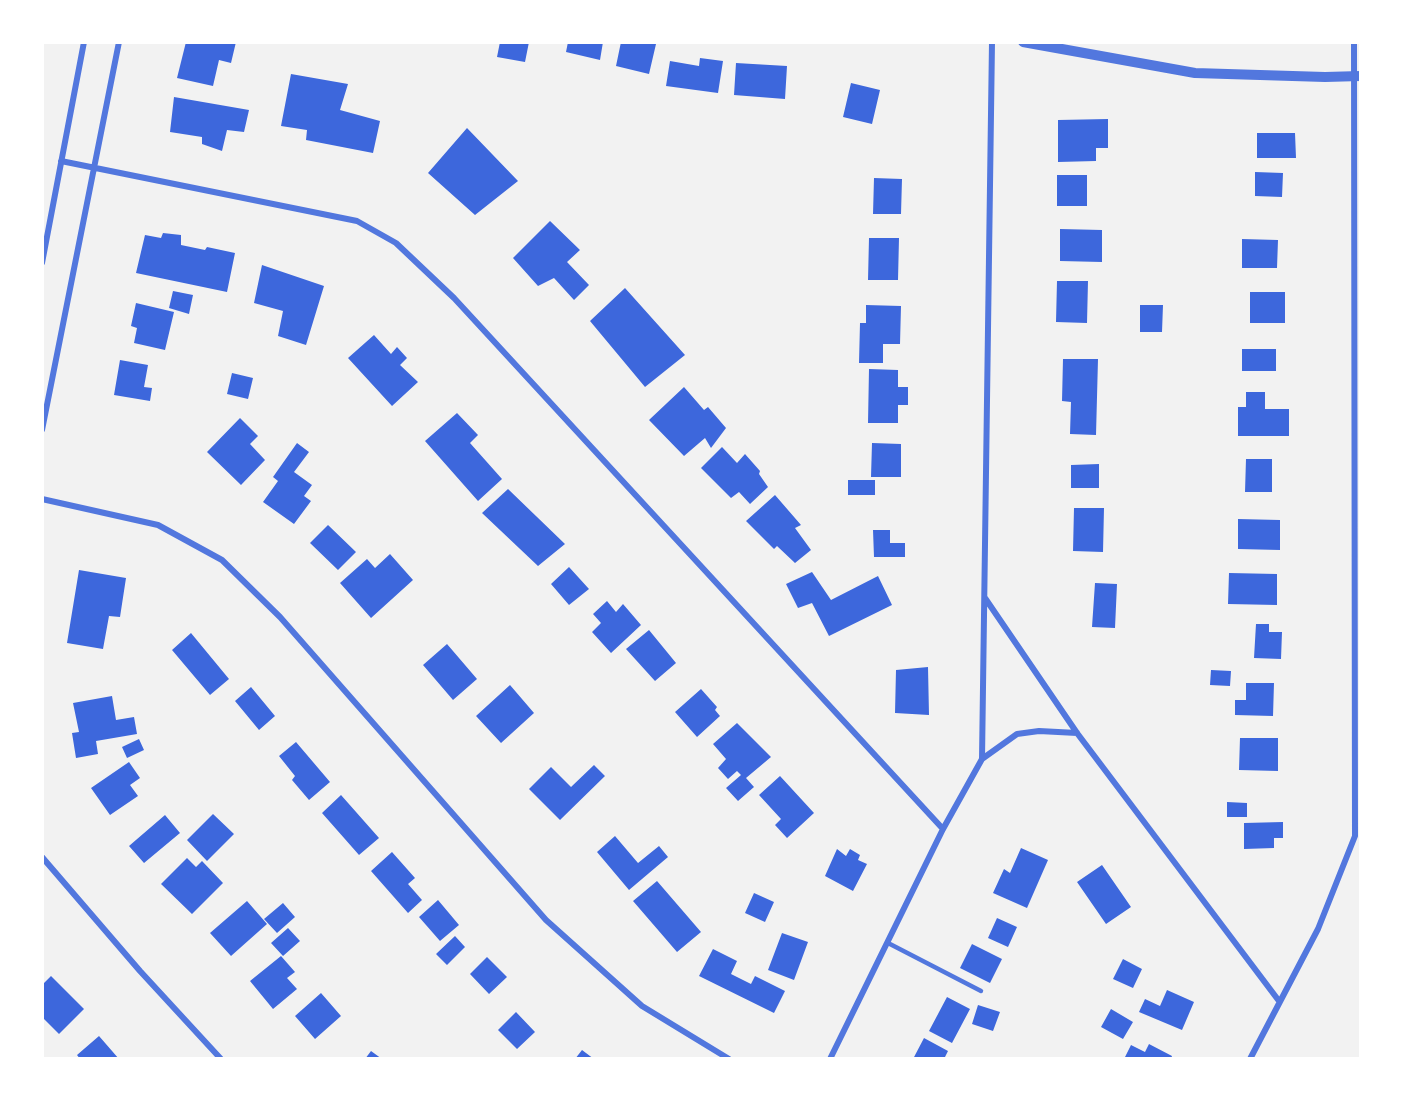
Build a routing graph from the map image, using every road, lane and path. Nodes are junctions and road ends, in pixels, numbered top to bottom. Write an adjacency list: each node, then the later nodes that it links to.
1 (84, 42): 7 (street)
2 (119, 42): 8 (street)
3 (992, 42): 12 (street)
4 (1023, 42): 6 (street)
5 (1354, 42): 6 (street)
6 (1358, 76): 19 (street)
7 (61, 162): 8 (street); 9 (street)
8 (95, 169): 10 (street); 15 (street)
9 (42, 263)
10 (42, 430)
11 (42, 500): 21 (street)
12 (985, 597): 13 (street); 14 (street)
13 (1077, 733): 14 (street); 19 (street)
14 (982, 759): 15 (street)
15 (943, 829): 17 (street)
16 (42, 857): 20 (street)
17 (888, 944): 18 (lane); 22 (street)
18 (981, 991)
19 (1279, 1001): 23 (street)
20 (221, 1059)
21 (729, 1059)
22 (830, 1059)
23 (1250, 1059)

